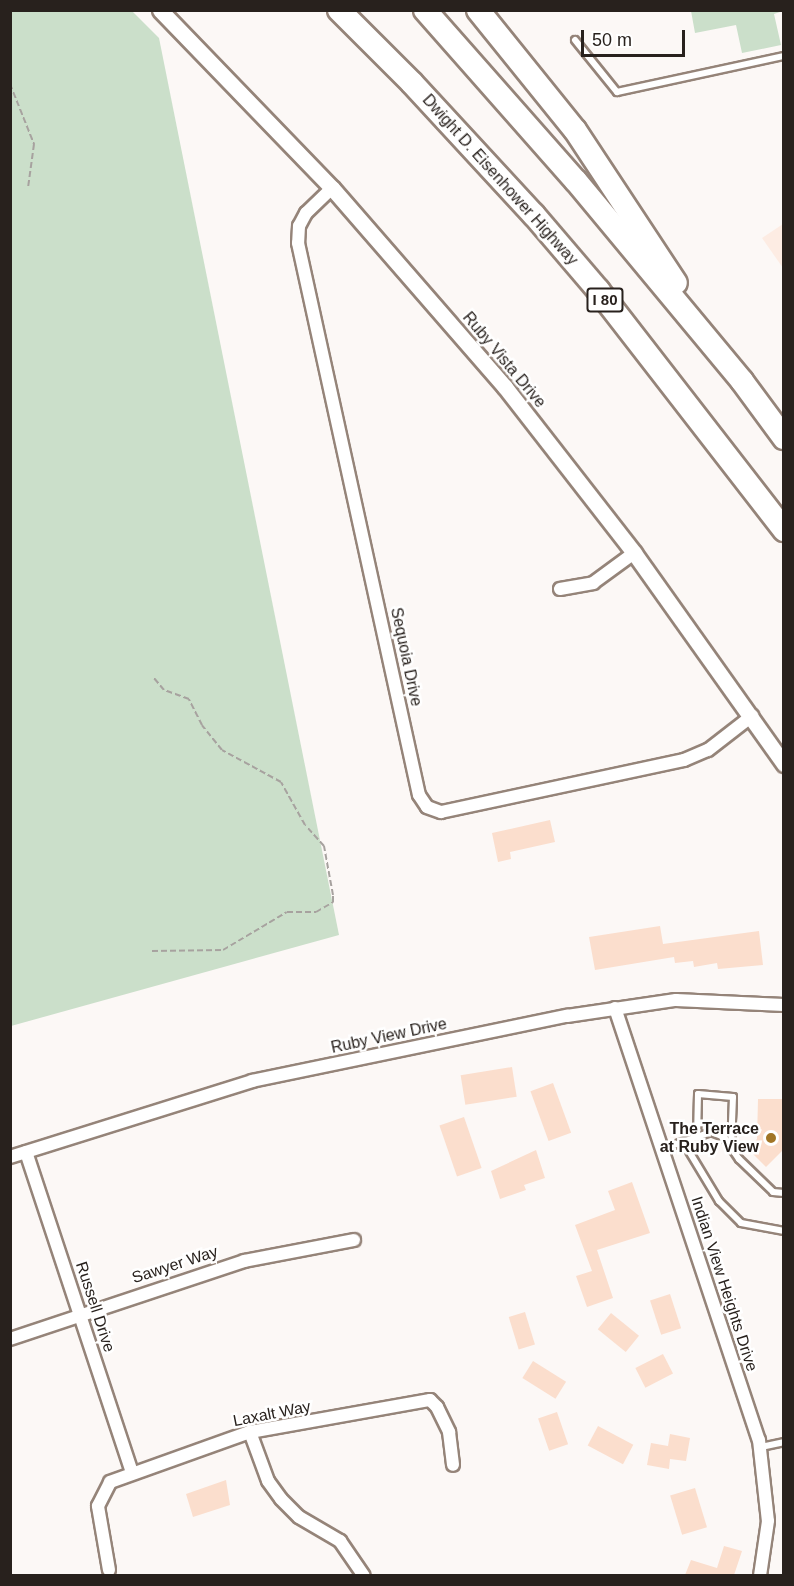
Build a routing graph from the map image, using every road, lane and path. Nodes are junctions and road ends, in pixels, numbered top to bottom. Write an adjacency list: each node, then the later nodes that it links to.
1 (160, 10): 11 (street, Ruby Vista Drive)
2 (328, 10): 8 (highway)
3 (339, 10): 8 (highway, Dwight D. Eisenhower Highway / I 80)
4 (425, 10): 12 (highway)
5 (478, 10): 12 (highway)
6 (575, 40): 7 (lane)
7 (783, 56)
8 (412, 82): 14 (highway, Dwight D. Eisenhower Highway / I 80)
9 (10, 84): 10 (path)
10 (28, 188)
11 (332, 188): 15 (street, Ruby Vista Drive); 18 (street, Sequoia Drive)
12 (742, 381): 13 (highway)
13 (783, 438)
14 (783, 530)
15 (634, 553): 16 (street); 18 (street, Ruby Vista Drive)
16 (560, 589)
17 (154, 678): 20 (path)
18 (752, 716): 19 (street, Ruby Vista Drive)
19 (783, 764)
20 (152, 951)
21 (783, 1005): 22 (street, Ruby View Drive)
22 (615, 1008): 26 (street, Indian View Heights Drive); 27 (street, Ruby View Drive)
23 (697, 1138): 24 (lane); 25 (lane); 25 (lane)
24 (684, 1143): 26 (lane); 30 (lane)
25 (731, 1147): 29 (lane)
26 (662, 1150): 36 (street, Indian View Heights Drive)
27 (26, 1152): 28 (street, Ruby View Drive); 32 (street, Russell Drive)
28 (10, 1157)
29 (783, 1193)
30 (783, 1231)
31 (354, 1240): 32 (street, Sawyer Way)
32 (81, 1314): 33 (street, Sawyer Way); 38 (street, Russell Drive)
33 (10, 1339)
34 (250, 1432): 37 (street, Laxalt Way); 38 (street, Laxalt Way); 40 (street)
35 (783, 1442): 36 (lane)
36 (760, 1448): 41 (street, Indian View Heights Drive)
37 (453, 1466)
38 (132, 1473): 39 (street, Laxalt Way)
39 (109, 1570)
40 (364, 1575)
41 (760, 1575)

